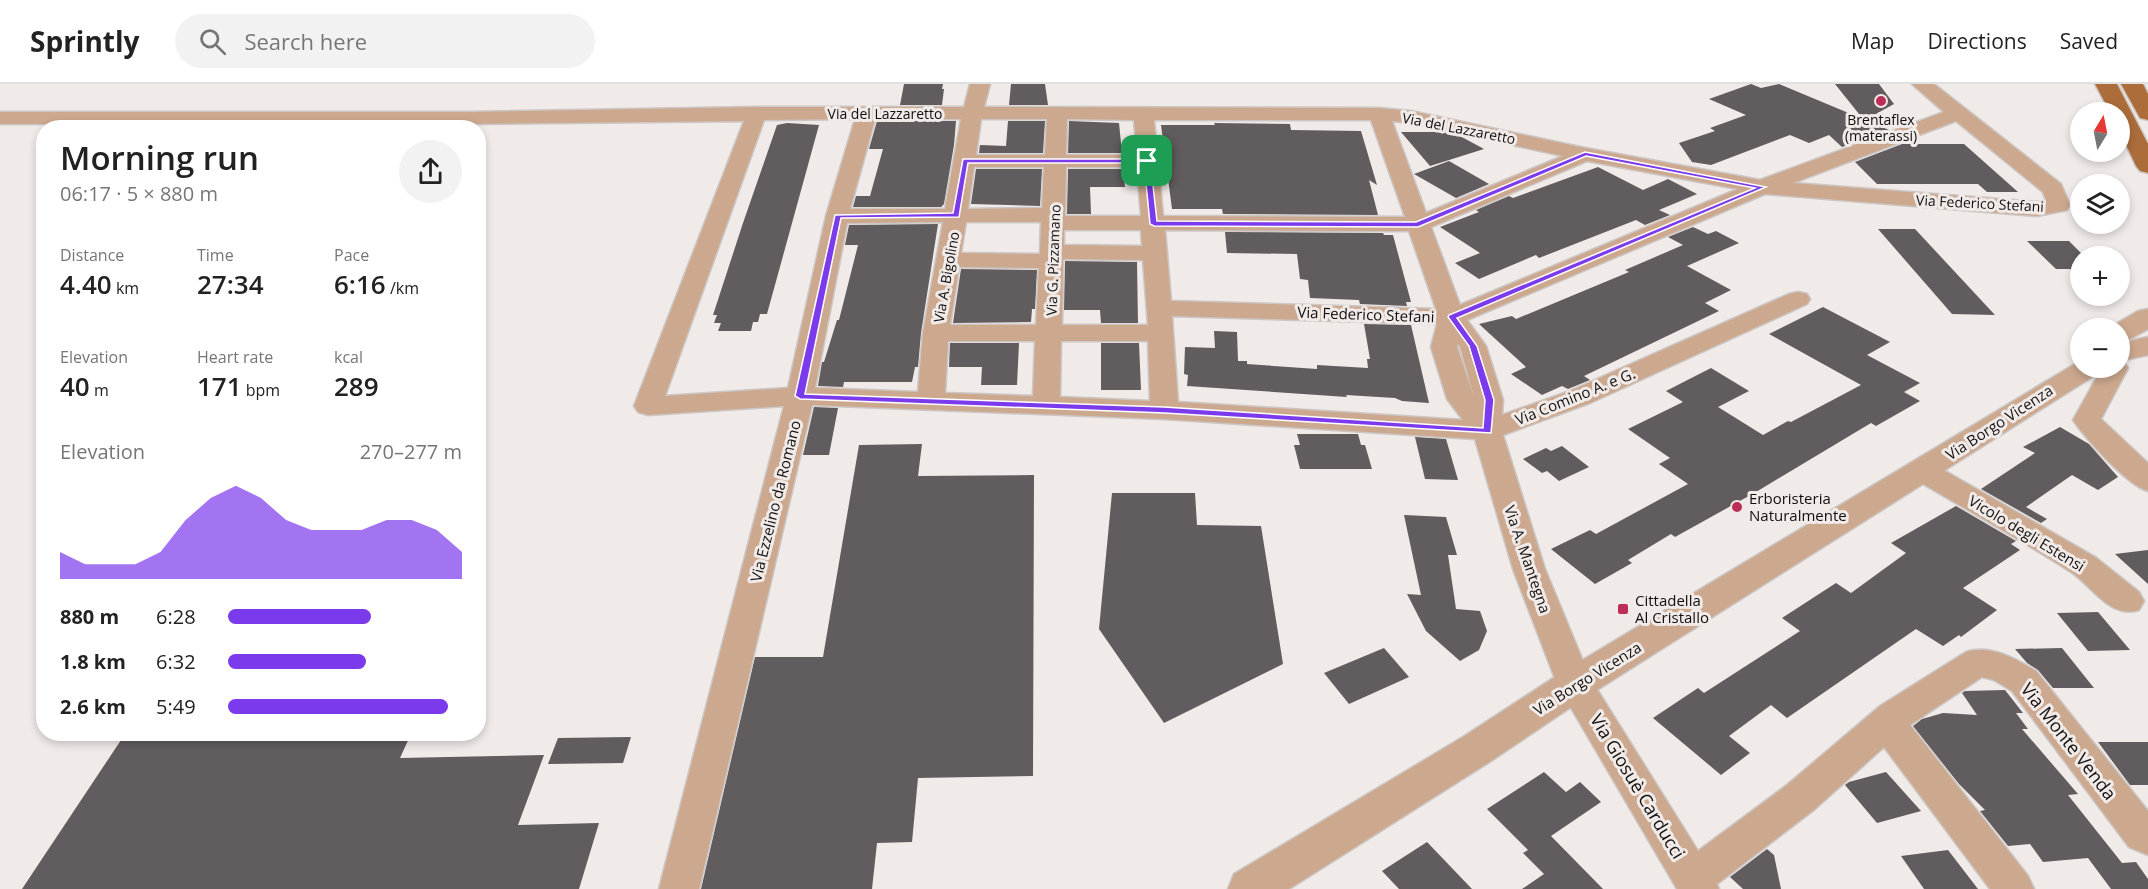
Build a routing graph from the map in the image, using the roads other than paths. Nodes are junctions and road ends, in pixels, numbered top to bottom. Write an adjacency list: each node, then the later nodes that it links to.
1 (980, 84): 9 (street, Via A. Bigolino)
2 (1922, 84): 5 (street)
3 (2106, 84): 18 (main road)
4 (2132, 84): 8 (main road)
5 (1954, 109): 19 (street, Via Federico Stefani); 19 (street, Via Federico Stefani)
6 (757, 113): 7 (street, Via del Lazzaretto); 13 (street, Via del Lazzaretto); 37 (street, Via Comino A. e G.)
7 (867, 113): 9 (street, Via del Lazzaretto); 20 (street, Via Ezzelino da Romano)
8 (2148, 113)
9 (972, 114): 10 (street, Via del Lazzaretto); 15 (street, Via A. Bigolino)
10 (1057, 114): 11 (street, Via del Lazzaretto); 16 (street, Via G. Pizzamano)
11 (1144, 114): 12 (street, Via del Lazzaretto); 17 (street)
12 (1379, 114): 14 (street, Via del Lazzaretto); 24 (street)
13 (0, 118)
14 (1585, 154): 19 (street, Via del Lazzaretto); 24 (street)
15 (965, 161): 16 (street); 21 (street, Via A. Bigolino)
16 (1055, 161): 17 (street); 22 (street, Via G. Pizzamano)
17 (1147, 161): 23 (street)
18 (2148, 166)
19 (1762, 187): 29 (street, Via Federico Stefani)
20 (837, 216): 21 (street); 37 (street, Via Ezzelino da Romano)
21 (957, 216): 22 (street); 27 (street, Via A. Bigolino)
22 (1054, 219): 23 (street); 26 (street, Via G. Pizzamano)
23 (1154, 224): 24 (street); 25 (street)
24 (1418, 224): 29 (street)
25 (1155, 253): 26 (street); 31 (street)
26 (1052, 256): 27 (street); 33 (street, Via G. Pizzamano)
27 (948, 260): 32 (street, Via A. Bigolino)
28 (1798, 299): 41 (street, Via Comino A. e G.)
29 (1452, 317): 31 (street, Via Federico Stefani); 41 (street, Via A. Mantegna)
30 (2148, 317): 34 (street)
31 (1160, 320): 33 (street, Via Federico Stefani); 40 (street)
32 (936, 333): 33 (street, Via Federico Stefani); 38 (street, Via A. Bigolino)
33 (1051, 333): 39 (street, Via G. Pizzamano)
34 (2130, 342)
35 (2070, 376): 42 (street, Via Borgo Vicenza)
36 (2110, 378): 43 (street)
37 (800, 396): 38 (street, Via Comino A. e G.); 49 (street, Via Ezzelino da Romano)
38 (931, 401): 39 (street, Via Comino A. e G.)
39 (1046, 405): 40 (street, Via Comino A. e G.)
40 (1164, 410): 41 (street, Via Comino A. e G.)
41 (1487, 431): 45 (street, Via A. Mantegna)
42 (1923, 471): 44 (street, Vicolo degli Estensi); 45 (street, Via Borgo Vicenza)
43 (2148, 482)
44 (2127, 601)
45 (1575, 684): 48 (street, Via Giosuè Carducci); 50 (street, Via Borgo Vicenza)
46 (1887, 723): 47 (street, Via Monte Venda); 48 (street, Via Monte Venda); 51 (street)
47 (2148, 837)
48 (1696, 884)
49 (679, 889)
50 (1250, 889)
51 (2014, 889)

